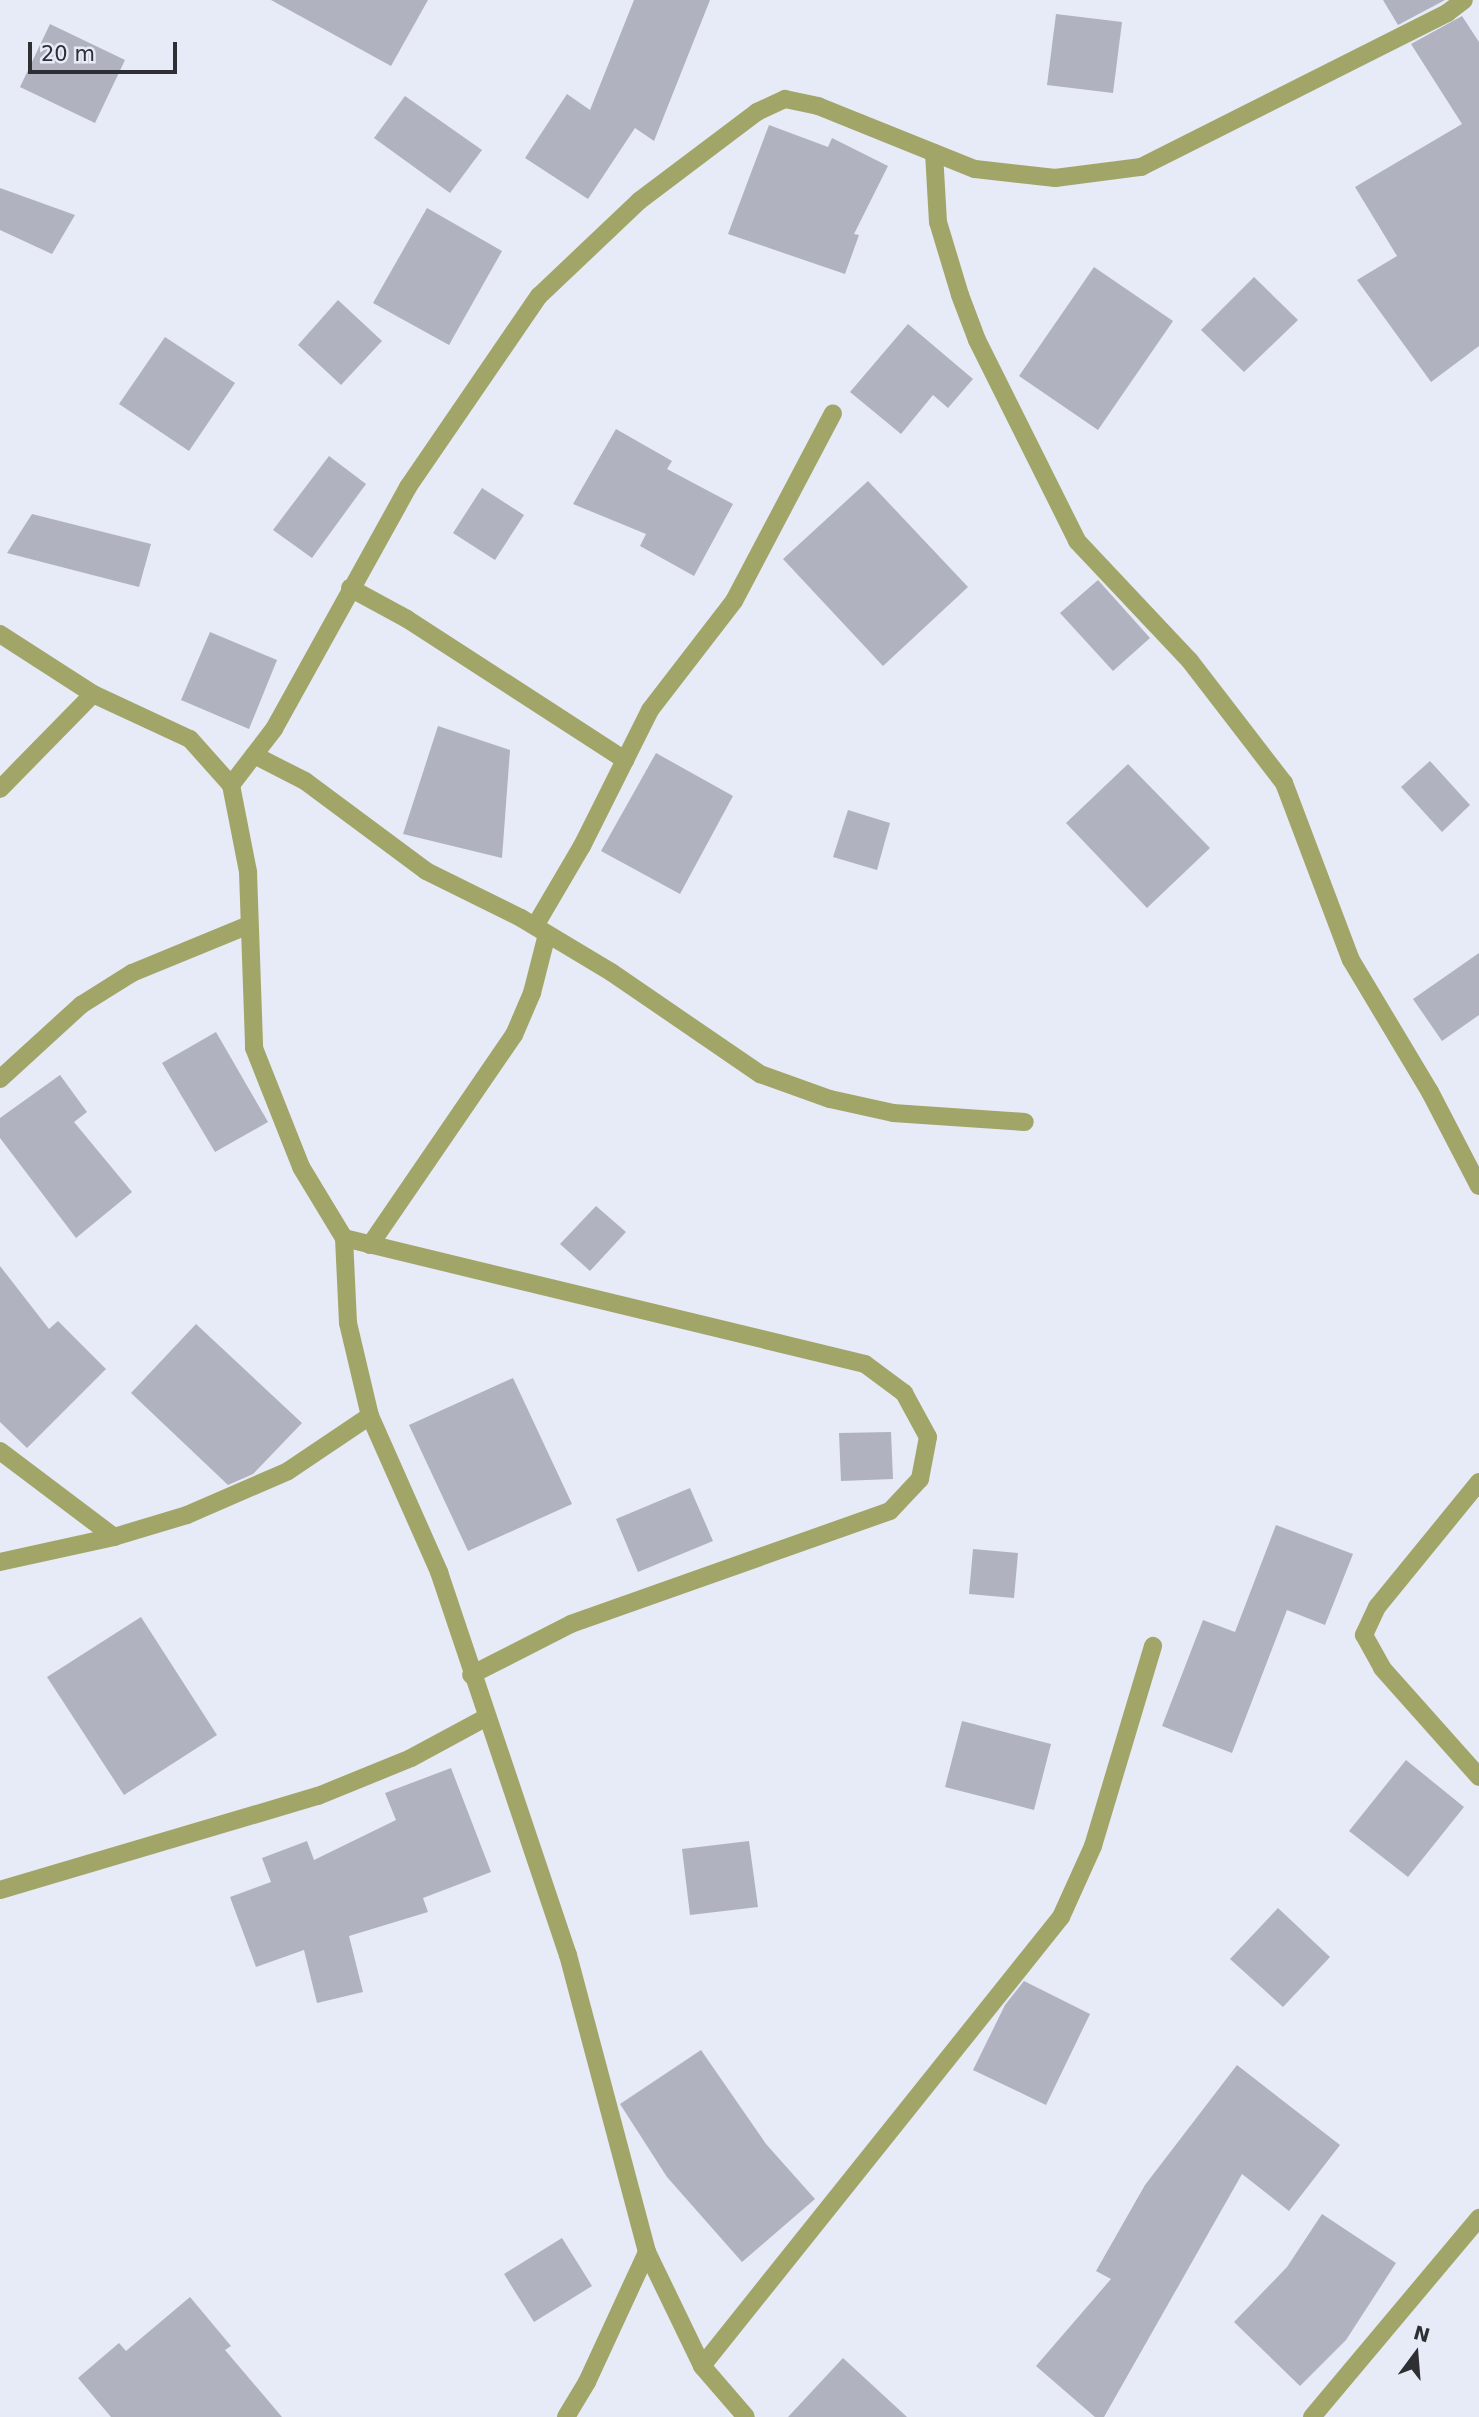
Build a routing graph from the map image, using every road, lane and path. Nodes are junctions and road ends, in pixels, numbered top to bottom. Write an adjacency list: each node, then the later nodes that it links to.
1 (1464, 0): 2 (street)
2 (934, 153): 4 (street); 15 (street)
3 (833, 413): 8 (street)
4 (350, 588): 7 (street); 8 (street)
5 (0, 634): 6 (street)
6 (93, 694): 9 (street); 10 (street)
7 (254, 755): 9 (street); 12 (street)
8 (625, 760): 12 (street)
9 (231, 785): 11 (street)
10 (0, 789)
11 (249, 925): 13 (street); 16 (street)
12 (541, 930): 14 (street); 17 (street)
13 (0, 1079)
14 (1025, 1122)
15 (1479, 1186)
16 (344, 1238): 17 (street); 18 (street)
17 (370, 1245): 24 (street)
18 (370, 1416): 21 (street); 24 (street)
19 (0, 1451): 21 (street)
20 (1479, 1482): 26 (street)
21 (114, 1537): 22 (street)
22 (0, 1562)
23 (1153, 1646): 30 (street)
24 (471, 1675): 25 (street)
25 (485, 1718): 27 (street); 29 (street)
26 (1479, 1777)
27 (0, 1890)
28 (1479, 2218): 33 (street)
29 (647, 2252): 30 (street); 31 (street)
30 (702, 2366): 32 (street)
31 (566, 2417)
32 (746, 2417)
33 (1312, 2417)

